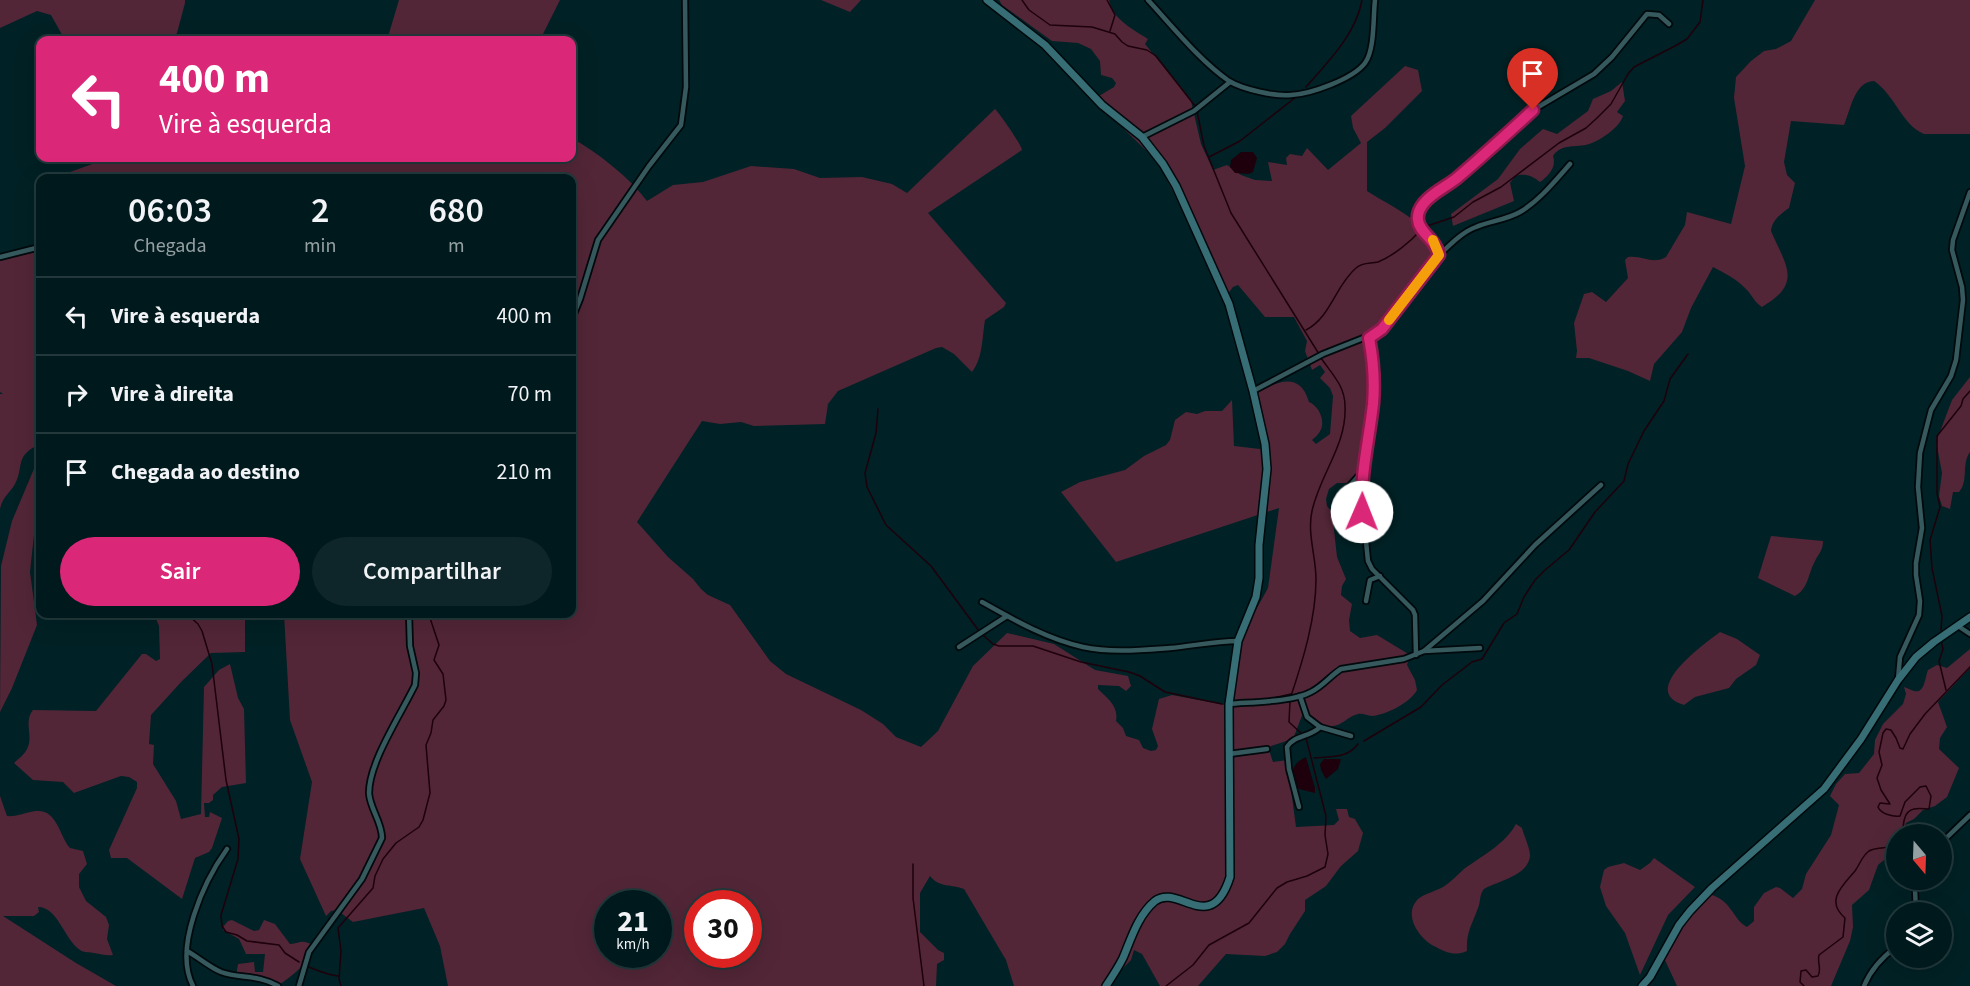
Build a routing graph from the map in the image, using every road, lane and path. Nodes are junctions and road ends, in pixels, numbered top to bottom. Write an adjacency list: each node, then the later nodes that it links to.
1 (685, 0): 13 (street)
2 (987, 0): 7 (street)
3 (1148, 0): 6 (street)
4 (1375, 0): 6 (street)
5 (1668, 24): 11 (street)
6 (1230, 82): 7 (street)
7 (1142, 137): 15 (street)
8 (1570, 164): 11 (street)
9 (1970, 192): 32 (street)
10 (36, 248): 12 (street)
11 (1439, 255): 14 (street)
12 (0, 257)
13 (576, 308)
14 (1369, 338): 15 (street); 16 (street)
15 (1254, 391): 27 (street)
16 (1364, 471): 18 (street); 19 (street)
17 (1601, 485): 30 (street)
18 (1340, 498)
19 (1380, 576): 20 (street); 31 (street)
20 (1366, 601)
21 (982, 602): 22 (street)
22 (1007, 616): 27 (street); 28 (street)
23 (1970, 617): 25 (street)
24 (409, 618): 47 (street)
25 (1959, 626): 26 (street); 32 (street)
26 (1970, 634)
27 (1238, 641): 34 (street)
28 (959, 647)
29 (1480, 648): 30 (street)
30 (1425, 651): 31 (street)
31 (1416, 655): 33 (street)
32 (1898, 680): 49 (street)
33 (1298, 697): 34 (street); 35 (street)
34 (1228, 704): 38 (street)
35 (1320, 727): 36 (street); 39 (street)
36 (1351, 735)
37 (1267, 749): 38 (street)
38 (1229, 754): 48 (street)
39 (1299, 807)
40 (1970, 815): 41 (street)
41 (1952, 832)
42 (227, 849): 43 (street)
43 (187, 951): 45 (street); 46 (street)
44 (1886, 955): 50 (street)
45 (193, 986)
46 (278, 986)
47 (299, 986)
48 (1106, 986)
49 (1642, 986)
50 (1864, 986)

